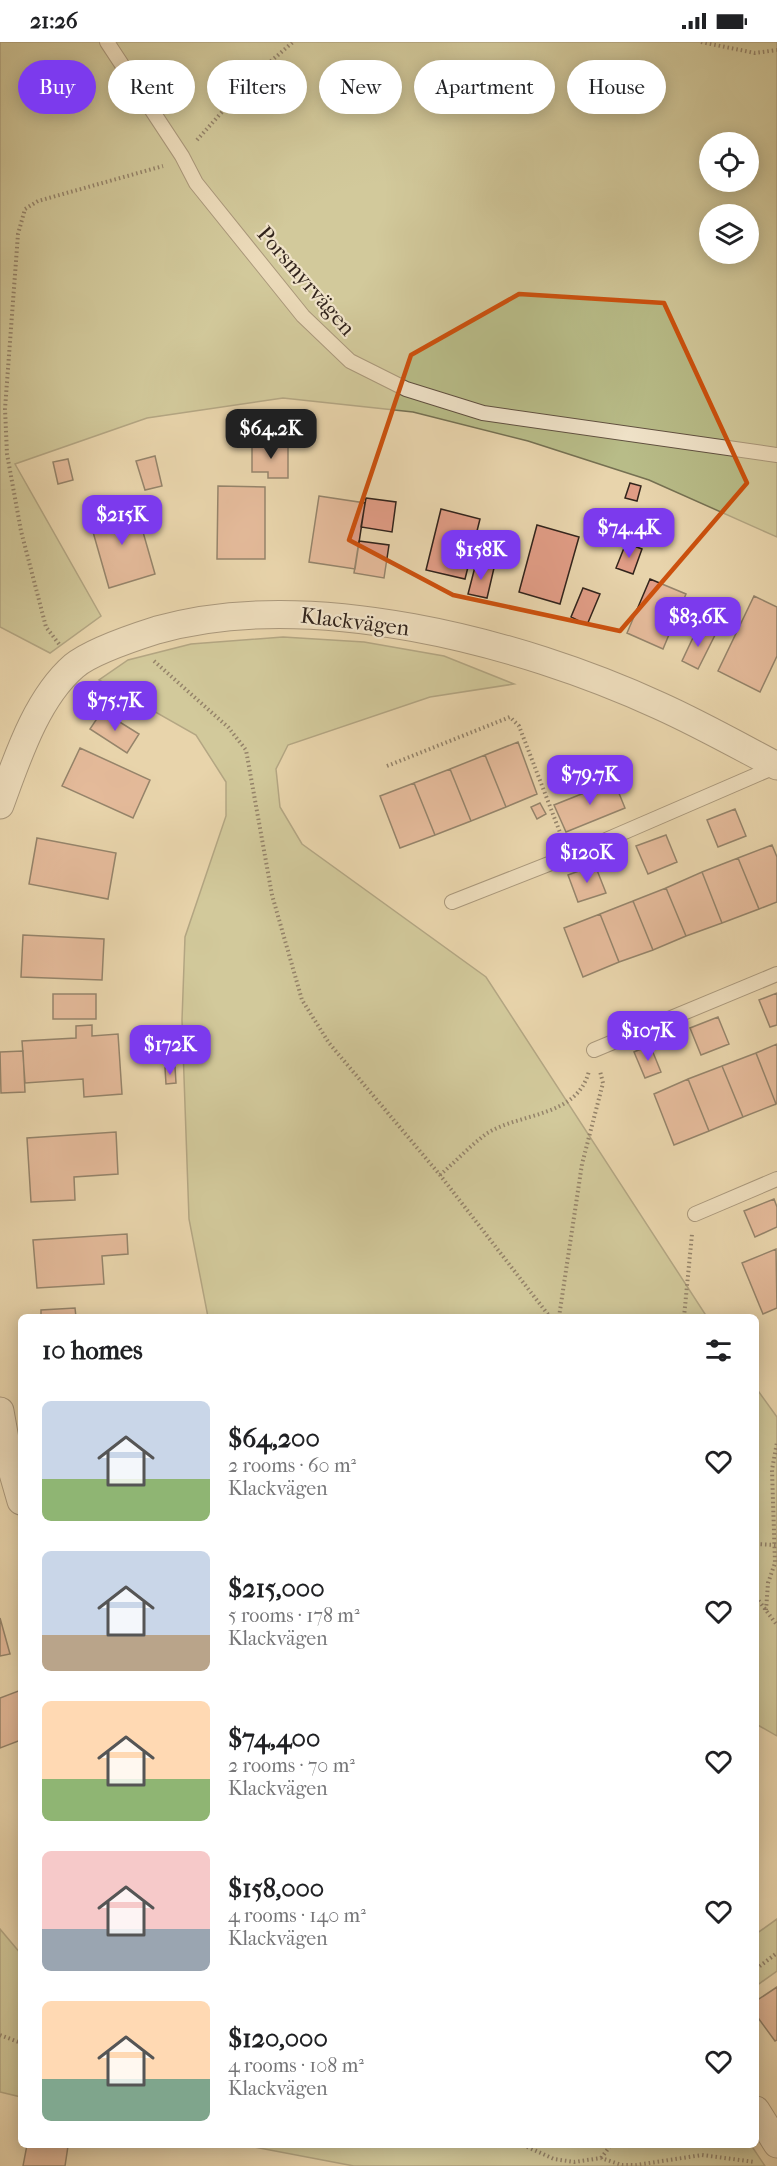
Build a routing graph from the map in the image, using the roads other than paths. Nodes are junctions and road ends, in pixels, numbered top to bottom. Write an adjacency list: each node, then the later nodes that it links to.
1 (107, 42): 2 (lane, Porsmyrvägen)
2 (777, 455)
3 (777, 766): 4 (street, Klackvägen); 5 (lane)
4 (0, 805)
5 (452, 902)
6 (777, 974): 7 (lane)
7 (594, 1050)
8 (777, 1179): 9 (lane)
9 (695, 1214)
10 (0, 1411): 11 (street)
11 (18, 1490)
12 (759, 2119): 13 (street)
13 (771, 2153)

